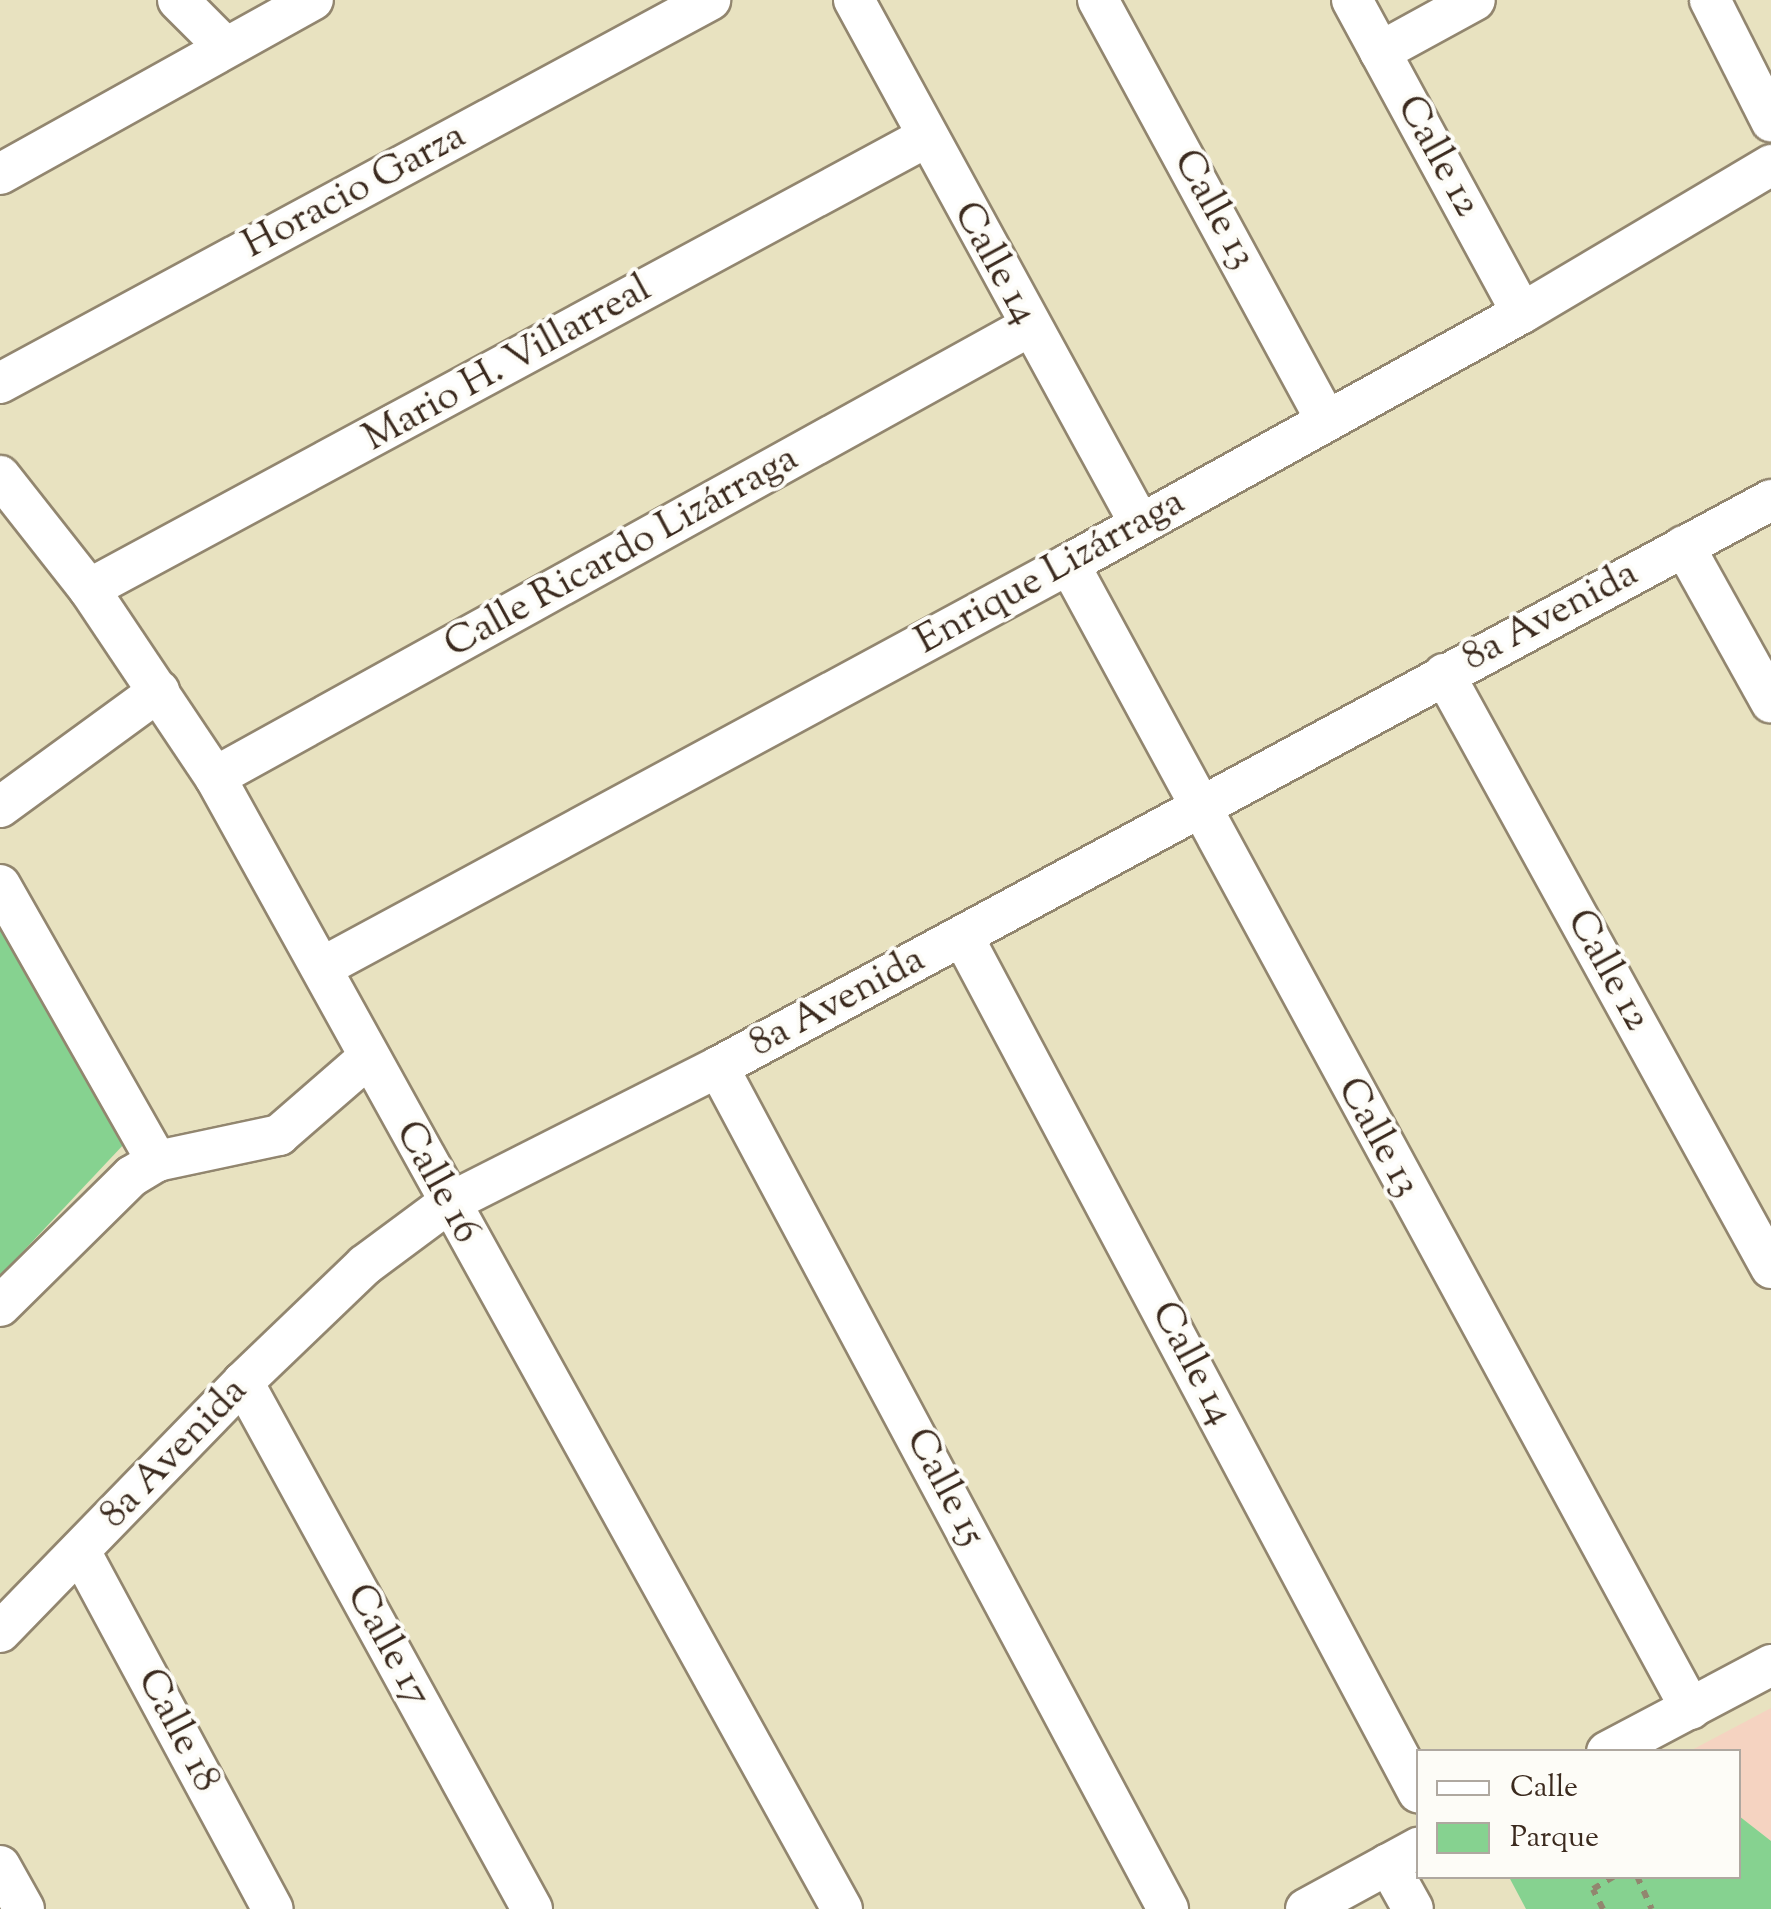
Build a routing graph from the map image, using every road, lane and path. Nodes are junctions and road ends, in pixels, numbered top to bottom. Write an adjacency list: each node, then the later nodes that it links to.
1 (178, 0): 9 (street)
2 (314, 0): 9 (street)
3 (710, 0): 17 (street, Horacio Garza)
4 (854, 0): 12 (street, Calle 14)
5 (1098, 0): 18 (street, Calle 13)
6 (1352, 0): 10 (street, Calle 12)
7 (1475, 0): 10 (street)
8 (1710, 0): 11 (street)
9 (225, 48): 13 (street)
10 (1380, 52): 15 (street, Calle 12)
11 (1771, 121)
12 (925, 138): 16 (street, Calle 14); 24 (street, Mario H. Villarreal)
13 (9, 155)
14 (1771, 165): 15 (street, Enrique Lizárraga)
15 (1522, 313): 18 (street, Enrique Lizárraga)
16 (1028, 326): 21 (street, Calle 14); 28 (street, Calle Ricardo Lizárraga)
17 (0, 383)
18 (1328, 421): 21 (street, Enrique Lizárraga)
19 (5, 492): 24 (street, Calle 16)
20 (1771, 500): 22 (street, 8a Avenida)
21 (1140, 524): 23 (street, Enrique Lizárraga)
22 (1684, 546): 25 (street, 8a Avenida); 27 (street)
23 (1069, 564): 30 (street, Calle 13); 33 (street, Enrique Lizárraga)
24 (89, 588): 26 (street, Calle 16)
25 (1444, 674): 30 (street, 8a Avenida); 38 (street, Calle 12)
26 (158, 691): 28 (street, Calle 16); 29 (street)
27 (1771, 702)
28 (215, 777): 33 (street, Calle 16)
29 (0, 807)
30 (1198, 810): 32 (street, 8a Avenida); 44 (street, Calle 13)
31 (0, 885): 36 (street)
32 (963, 937): 35 (street, 8a Avenida); 46 (street, Calle 14)
33 (323, 966): 34 (street, Calle 16)
34 (368, 1058): 36 (street); 37 (street, Calle 16)
35 (718, 1067): 37 (street, 8a Avenida); 55 (street, Calle 15)
36 (157, 1161): 39 (street)
37 (447, 1204): 40 (street, 8a Avenida); 54 (street, Calle 16)
38 (1771, 1268)
39 (0, 1306)
40 (243, 1382): 41 (street, 8a Avenida); 53 (street, Calle 17)
41 (81, 1553): 42 (street, 8a Avenida); 52 (street, Calle 18)
42 (0, 1632)
43 (1771, 1664): 44 (street)
44 (1690, 1709): 45 (street)
45 (1613, 1749)
46 (1416, 1788)
47 (1403, 1856): 56 (street); 57 (street)
48 (0, 1866): 51 (street)
49 (1610, 1879): 58 (path)
50 (1638, 1879): 59 (path)
51 (24, 1909)
52 (274, 1909)
53 (532, 1909)
54 (842, 1909)
55 (1168, 1909)
56 (1306, 1909)
57 (1412, 1909)
58 (1603, 1909)
59 (1652, 1909)

